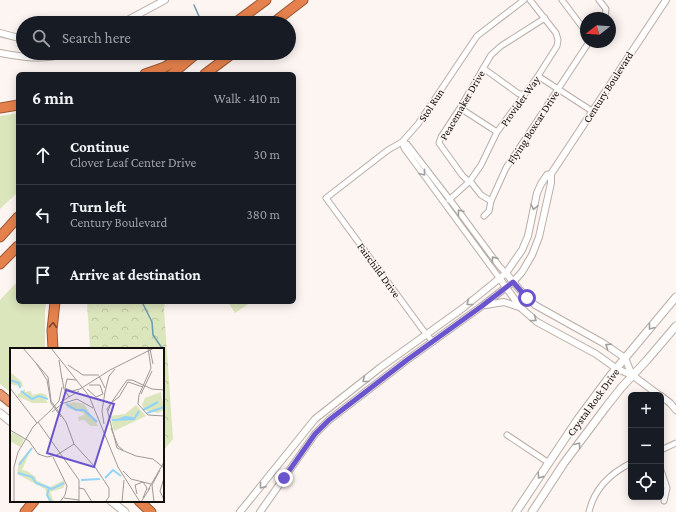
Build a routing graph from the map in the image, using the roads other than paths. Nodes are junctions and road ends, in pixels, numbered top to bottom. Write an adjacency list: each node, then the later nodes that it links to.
1 (165, 0): 10 (street)
2 (266, 0): 11 (highway)
3 (303, 0): 12 (highway)
4 (524, 0): 35 (street, Stol Run)
5 (530, 0): 13 (street, Provider Way)
6 (562, 0): 14 (street)
7 (599, 0): 9 (street)
8 (666, 0): 33 (street, Century Boulevard)
9 (606, 12)
10 (134, 16)
11 (244, 16)
12 (282, 16)
13 (544, 18): 23 (street, Peacemaker Drive); 27 (street, Provider Way)
14 (580, 24)
15 (0, 33): 16 (street)
16 (16, 37)
17 (585, 48): 28 (street, Flying Boxcar Drive)
18 (0, 54): 19 (street)
19 (16, 56)
20 (176, 60): 24 (highway)
21 (189, 60): 25 (highway)
22 (224, 60): 26 (highway)
23 (483, 68): 29 (street); 32 (street, Peacemaker Drive)
24 (151, 72)
25 (174, 72)
26 (208, 72)
27 (538, 76): 28 (street); 29 (street, Provider Way)
28 (558, 89): 33 (street); 40 (street, Flying Boxcar Drive)
29 (524, 94): 34 (street, Provider Way)
30 (16, 105): 31 (highway)
31 (0, 108)
32 (460, 108): 34 (street); 37 (street, Peacemaker Drive)
33 (592, 111): 36 (street, Century Boulevard)
34 (497, 132): 37 (street, Provider Way)
35 (402, 142): 38 (street, Stol Run); 39 (street); 41 (street, one-way to 41)
36 (551, 174): 47 (street, Century Boulevard, one-way to 47); 49 (street, Century Boulevard)
37 (470, 181): 39 (street, Provider Way); 40 (street, Peacemaker Drive)
38 (326, 198): 56 (street, Fairchild Drive)
39 (450, 199): 41 (street, Provider Way); 47 (street, one-way to 39)
40 (491, 201): 42 (street, Flying Boxcar Drive)
41 (445, 204): 48 (street)
42 (484, 216)
43 (16, 219): 44 (highway)
44 (0, 237)
45 (16, 248): 46 (highway)
46 (0, 264)
47 (506, 273): 48 (street, Century Boulevard); 49 (street)
48 (500, 279): 50 (street); 56 (street, Century Boulevard, one-way to 56)
49 (513, 282): 50 (street, Century Boulevard); 59 (street, one-way to 49)
50 (506, 288): 53 (street, Century Boulevard); 54 (street)
51 (676, 297): 59 (main road, Crystal Rock Drive, one-way to 59)
52 (55, 304): 58 (highway, one-way to 52)
53 (482, 306): 54 (street); 57 (street, Century Boulevard)
54 (521, 308): 60 (street, one-way to 60)
55 (676, 326): 61 (main road, Crystal Rock Drive)
56 (427, 334): 57 (street, Fairchild Drive); 83 (street, Century Boulevard, one-way to 83)
57 (434, 342): 84 (street, Century Boulevard)
58 (53, 348)
59 (625, 358): 60 (main road, Crystal Rock Drive); 61 (street)
60 (617, 369): 61 (street); 72 (main road, Crystal Rock Drive)
61 (632, 375): 62 (street); 86 (main road, Crystal Rock Drive, one-way to 61)
62 (655, 392)
63 (0, 394): 65 (highway)
64 (664, 399): 66 (street)
65 (10, 402)
66 (676, 410)
67 (0, 413): 68 (main road)
68 (10, 421)
69 (507, 435): 72 (street)
70 (676, 443): 71 (street)
71 (664, 449)
72 (549, 463): 85 (main road, Crystal Rock Drive, one-way to 85)
73 (629, 464): 87 (street)
74 (664, 479): 75 (street)
75 (664, 501)
76 (33, 502): 80 (highway)
77 (112, 502): 81 (main road)
78 (137, 502): 82 (main road)
79 (140, 502): 82 (highway)
80 (25, 512)
81 (125, 512)
82 (150, 512)
83 (240, 512)
84 (260, 512)
85 (516, 512)
86 (532, 512)
87 (589, 512)

